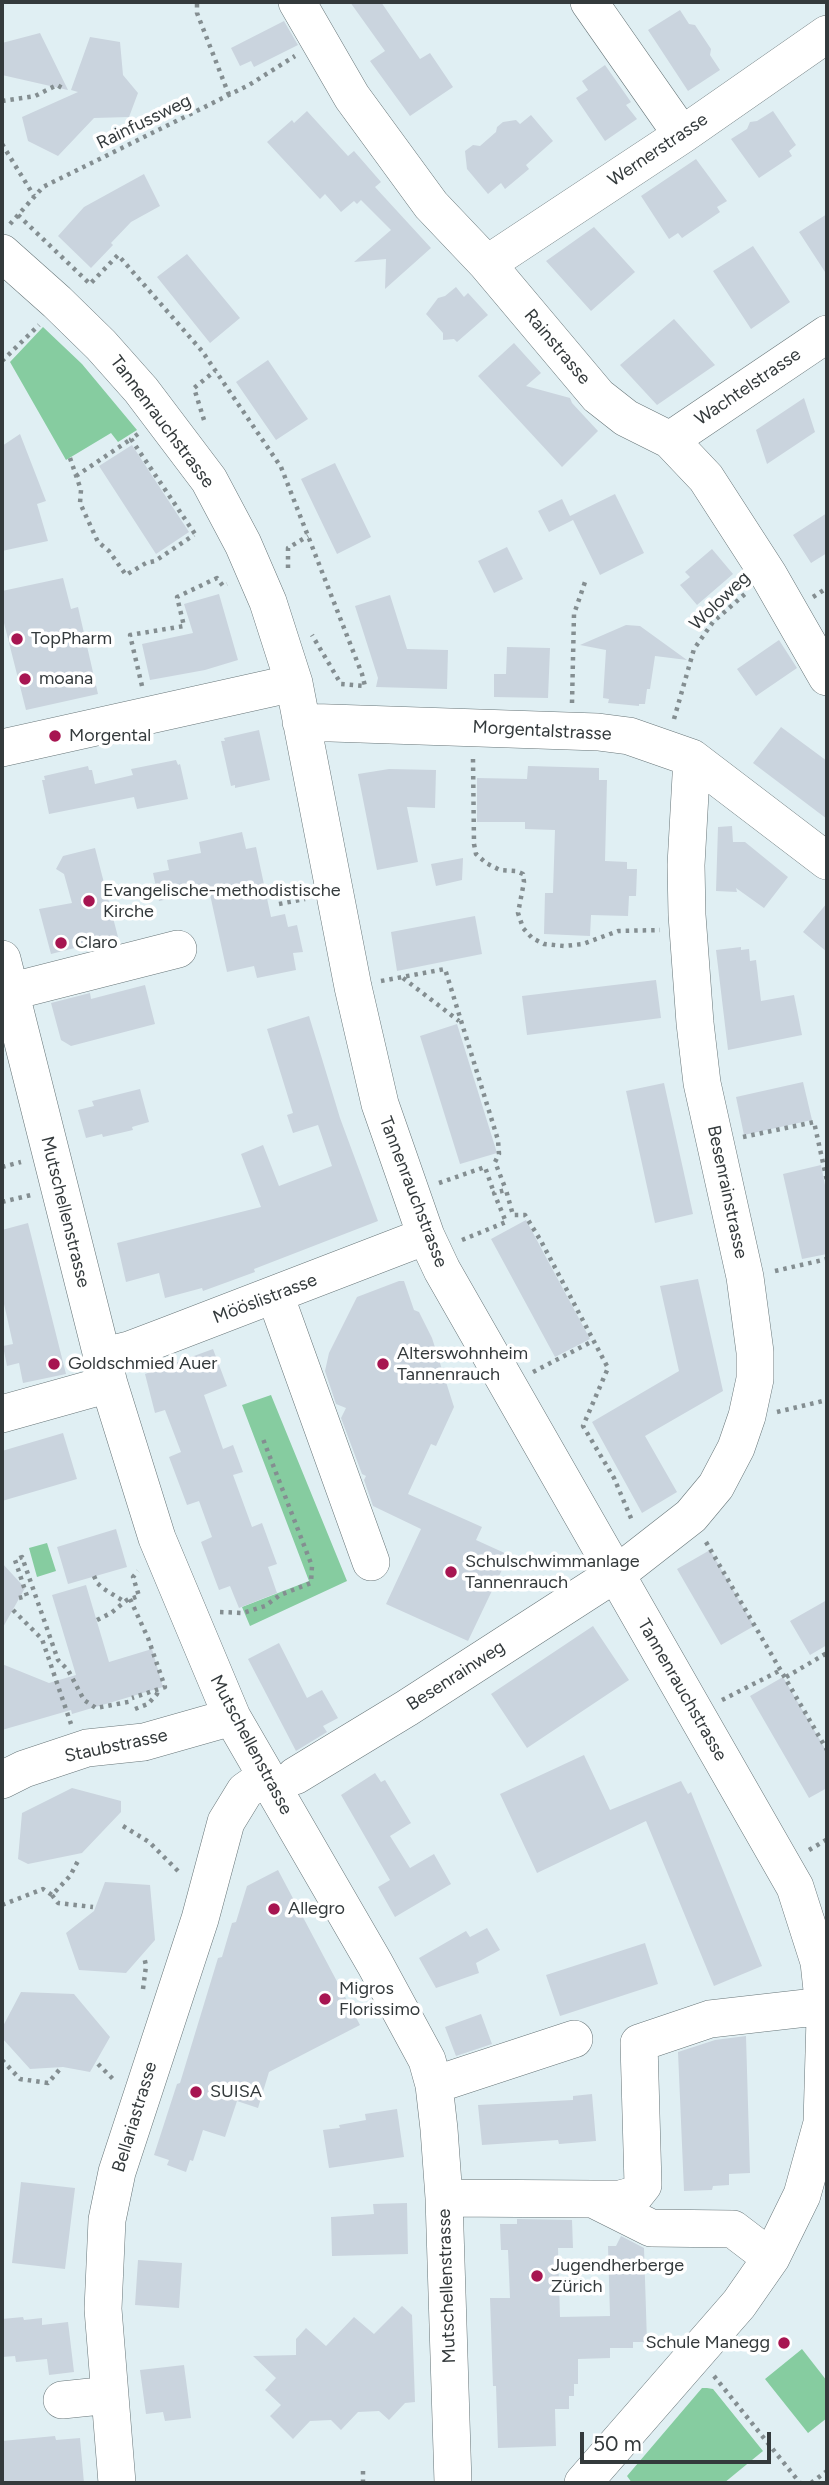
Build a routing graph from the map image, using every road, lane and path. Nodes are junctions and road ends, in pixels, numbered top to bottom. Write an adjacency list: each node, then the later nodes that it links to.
1 (298, 2): 15 (street, Rainstrasse)
2 (589, 2): 9 (street)
3 (197, 4): 7 (path)
4 (827, 34): 9 (street, Wernerstrasse)
5 (296, 55): 7 (path, Rainfussweg)
6 (64, 89): 8 (path)
7 (229, 95): 11 (path, Rainfussweg)
8 (2, 101)
9 (682, 135): 15 (street, Wernerstrasse)
10 (2, 144): 11 (path)
11 (34, 196): 12 (path, Rainfussweg)
12 (18, 215): 13 (path, Rainfussweg); 29 (path)
13 (2, 232)
14 (2, 253): 31 (street, Tannenrauchstrasse)
15 (487, 264): 21 (street, Rainstrasse)
16 (43, 321): 18 (path)
17 (827, 334): 21 (street, Wachtelstrasse)
18 (2, 361)
19 (144, 430): 20 (path)
20 (132, 437): 23 (path); 25 (path)
21 (670, 440): 26 (street, Rainstrasse)
22 (70, 458): 23 (path)
23 (76, 476): 25 (path)
24 (201, 531): 25 (path)
25 (194, 535)
26 (768, 574): 30 (street, Rainstrasse); 35 (path, Woloweg)
27 (237, 579): 32 (path)
28 (584, 582): 33 (path)
29 (309, 629)
30 (827, 677)
31 (294, 684): 34 (street, Tannenrauchstrasse); 36 (street)
32 (142, 687)
33 (572, 714)
34 (301, 722): 35 (street, Morgentalstrasse); 56 (street, Tannenrauchstrasse)
35 (681, 744): 38 (street, Morgentalstrasse); 72 (street, Besenrainstrasse)
36 (2, 748)
37 (473, 756): 41 (path)
38 (827, 861)
39 (313, 897): 40 (path)
40 (279, 904)
41 (670, 929)
42 (178, 948): 43 (street)
43 (5, 976): 62 (street, Mutschellenstrasse)
44 (402, 977): 45 (path); 46 (path); 46 (path)
45 (379, 981)
46 (459, 1020): 52 (path)
47 (737, 1139): 50 (path)
48 (23, 1162): 49 (path)
49 (2, 1167)
50 (827, 1181)
51 (438, 1183): 53 (path)
52 (506, 1190): 53 (path); 60 (path)
53 (494, 1193): 56 (path)
54 (32, 1195): 55 (path)
55 (2, 1202)
56 (439, 1240): 59 (street, Mööslistrasse); 72 (street, Tannenrauchstrasse)
57 (827, 1259): 58 (path)
58 (766, 1273)
59 (263, 1299): 62 (street, Mööslistrasse); 67 (street); 70 (street)
60 (593, 1340): 61 (path); 68 (path)
61 (538, 1369)
62 (105, 1370): 65 (street, Mööslistrasse); 85 (street, Mutschellenstrasse)
63 (827, 1400): 64 (path)
64 (781, 1411)
65 (2, 1414)
66 (262, 1439): 77 (path)
67 (306, 1450)
68 (634, 1530)
69 (703, 1536): 80 (path)
70 (371, 1562)
71 (138, 1571): 75 (path)
72 (616, 1574): 88 (street, Besenrainweg); 98 (street, Tannenrauchstrasse)
73 (94, 1576): 75 (path)
74 (19, 1598): 83 (path)
75 (127, 1600): 78 (path); 82 (path)
76 (13, 1610): 86 (path)
77 (216, 1612)
78 (97, 1620)
79 (827, 1653): 81 (path)
80 (781, 1670): 81 (path); 84 (path)
81 (786, 1677): 87 (path)
82 (158, 1690): 83 (path); 83 (path)
83 (132, 1698)
84 (712, 1705)
85 (232, 1717): 88 (street, Mutschellenstrasse); 89 (street, Staubstrasse)
86 (74, 1735)
87 (827, 1750)
88 (280, 1776): 104 (street, Mutschellenstrasse); 110 (street, Bellariastrasse)
89 (2, 1780)
90 (123, 1826): 94 (path)
91 (827, 1840): 92 (path)
92 (799, 1856)
93 (79, 1859): 95 (path)
94 (181, 1874)
95 (52, 1895): 96 (path); 97 (path)
96 (2, 1905)
97 (93, 1907)
98 (823, 1961): 99 (street, Tannenrauchstrasse)
99 (824, 2006): 107 (street); 108 (street, Tannenrauchstrasse)
100 (574, 2039): 104 (street)
101 (2, 2060): 103 (path)
102 (98, 2064): 105 (path)
103 (60, 2069)
104 (434, 2085): 106 (street, Mutschellenstrasse)
105 (124, 2090)
106 (444, 2198): 107 (street); 116 (street, Mutschellenstrasse)
107 (593, 2199): 108 (street)
108 (771, 2258): 117 (street, Tannenrauchstrasse)
109 (709, 2370): 118 (path)
110 (110, 2395): 111 (street); 114 (street, Bellariastrasse)
111 (62, 2400)
112 (363, 2471): 115 (path)
113 (827, 2471): 119 (path)
114 (117, 2483)
115 (363, 2483)
116 (453, 2483)
117 (583, 2483)
118 (800, 2483)
119 (811, 2483)

